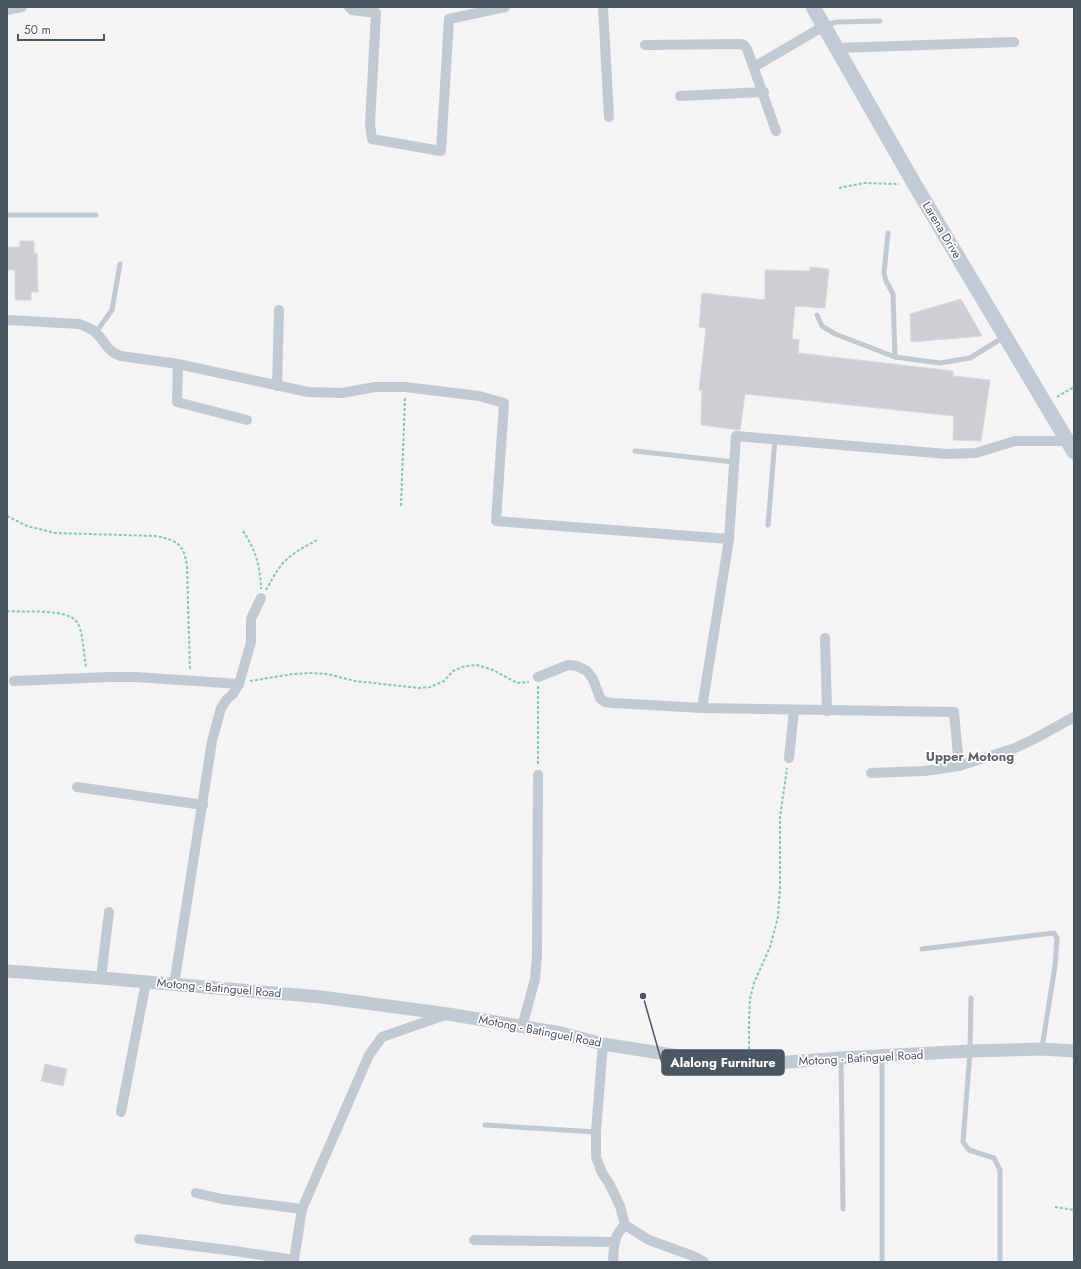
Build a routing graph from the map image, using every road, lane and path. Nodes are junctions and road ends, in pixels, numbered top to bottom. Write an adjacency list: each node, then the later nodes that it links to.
1 (22, 7): 6 (street)
2 (349, 7): 3 (street)
3 (505, 7)
4 (603, 7): 15 (street)
5 (812, 7): 8 (main road, Larena Drive)
6 (7, 10)
7 (880, 21): 8 (lane)
8 (824, 26): 11 (main road, Larena Drive); 12 (street)
9 (1014, 42): 11 (street)
10 (645, 45): 12 (street)
11 (837, 48): 17 (main road, Larena Drive)
12 (754, 67): 13 (street)
13 (764, 92): 14 (street); 16 (street)
14 (680, 96)
15 (608, 117)
16 (776, 131)
17 (915, 185): 18 (path); 27 (main road, Larena Drive)
18 (839, 188)
19 (96, 215): 20 (lane)
20 (7, 216)
21 (888, 233): 28 (lane)
22 (120, 264): 26 (lane)
23 (278, 310): 30 (street)
24 (817, 315): 28 (lane)
25 (7, 320): 26 (street)
26 (96, 332): 29 (street)
27 (1006, 337): 28 (lane); 33 (main road, Larena Drive)
28 (896, 357)
29 (178, 364): 30 (street); 34 (street)
30 (277, 386): 31 (street)
31 (405, 387): 39 (path); 43 (street)
32 (1074, 387): 33 (path)
33 (1045, 404): 36 (main road, Larena Drive)
34 (247, 420)
35 (775, 439): 36 (street); 38 (street); 41 (lane)
36 (1071, 447)
37 (635, 451): 38 (lane)
38 (734, 462): 43 (street)
39 (401, 506)
40 (7, 516): 50 (path)
41 (768, 525)
42 (243, 530): 45 (path)
43 (729, 539): 53 (street)
44 (317, 540): 45 (path)
45 (261, 598): 52 (street)
46 (7, 611): 49 (path)
47 (825, 638): 55 (street)
48 (538, 677): 52 (path); 53 (street); 60 (path)
49 (87, 678): 50 (street); 51 (street)
50 (190, 681): 52 (street)
51 (14, 682)
52 (239, 684): 62 (street)
53 (702, 708): 54 (street)
54 (794, 710): 55 (street); 57 (street)
55 (827, 711): 58 (street)
56 (1074, 716): 58 (street)
57 (789, 758): 78 (path)
58 (959, 766): 59 (street)
59 (871, 773)
60 (538, 775): 71 (street)
61 (77, 786): 62 (street)
62 (203, 805): 68 (street)
63 (109, 912): 66 (street)
64 (922, 949): 73 (lane)
65 (7, 971): 66 (street, Motong - Batinguel Road)
66 (101, 978): 67 (street, Motong - Batinguel Road)
67 (146, 982): 68 (street, Motong - Batinguel Road); 79 (street)
68 (174, 985): 70 (street, Motong - Batinguel Road)
69 (971, 998): 74 (lane)
70 (448, 1014): 71 (street, Motong - Batinguel Road); 84 (street)
71 (522, 1027): 72 (street, Motong - Batinguel Road)
72 (603, 1044): 78 (street, Motong - Batinguel Road); 81 (street)
73 (1042, 1049): 74 (street, Motong - Batinguel Road); 75 (street, Motong - Batinguel Road)
74 (970, 1051): 76 (street, Motong - Batinguel Road); 94 (lane)
75 (1074, 1051)
76 (882, 1056): 77 (street, Motong - Batinguel Road); 93 (lane)
77 (841, 1058): 78 (street, Motong - Batinguel Road); 85 (lane)
78 (749, 1065)
79 (121, 1112)
80 (485, 1124): 81 (lane)
81 (596, 1132): 87 (street)
82 (196, 1193): 84 (street)
83 (1056, 1207): 86 (path)
84 (302, 1209): 88 (street)
85 (844, 1209)
86 (1074, 1210)
87 (625, 1225): 90 (street); 92 (street)
88 (139, 1239)
89 (474, 1240): 90 (street)
90 (615, 1242): 91 (street)
91 (613, 1262)
92 (704, 1262)
93 (882, 1262)
94 (1000, 1262)

